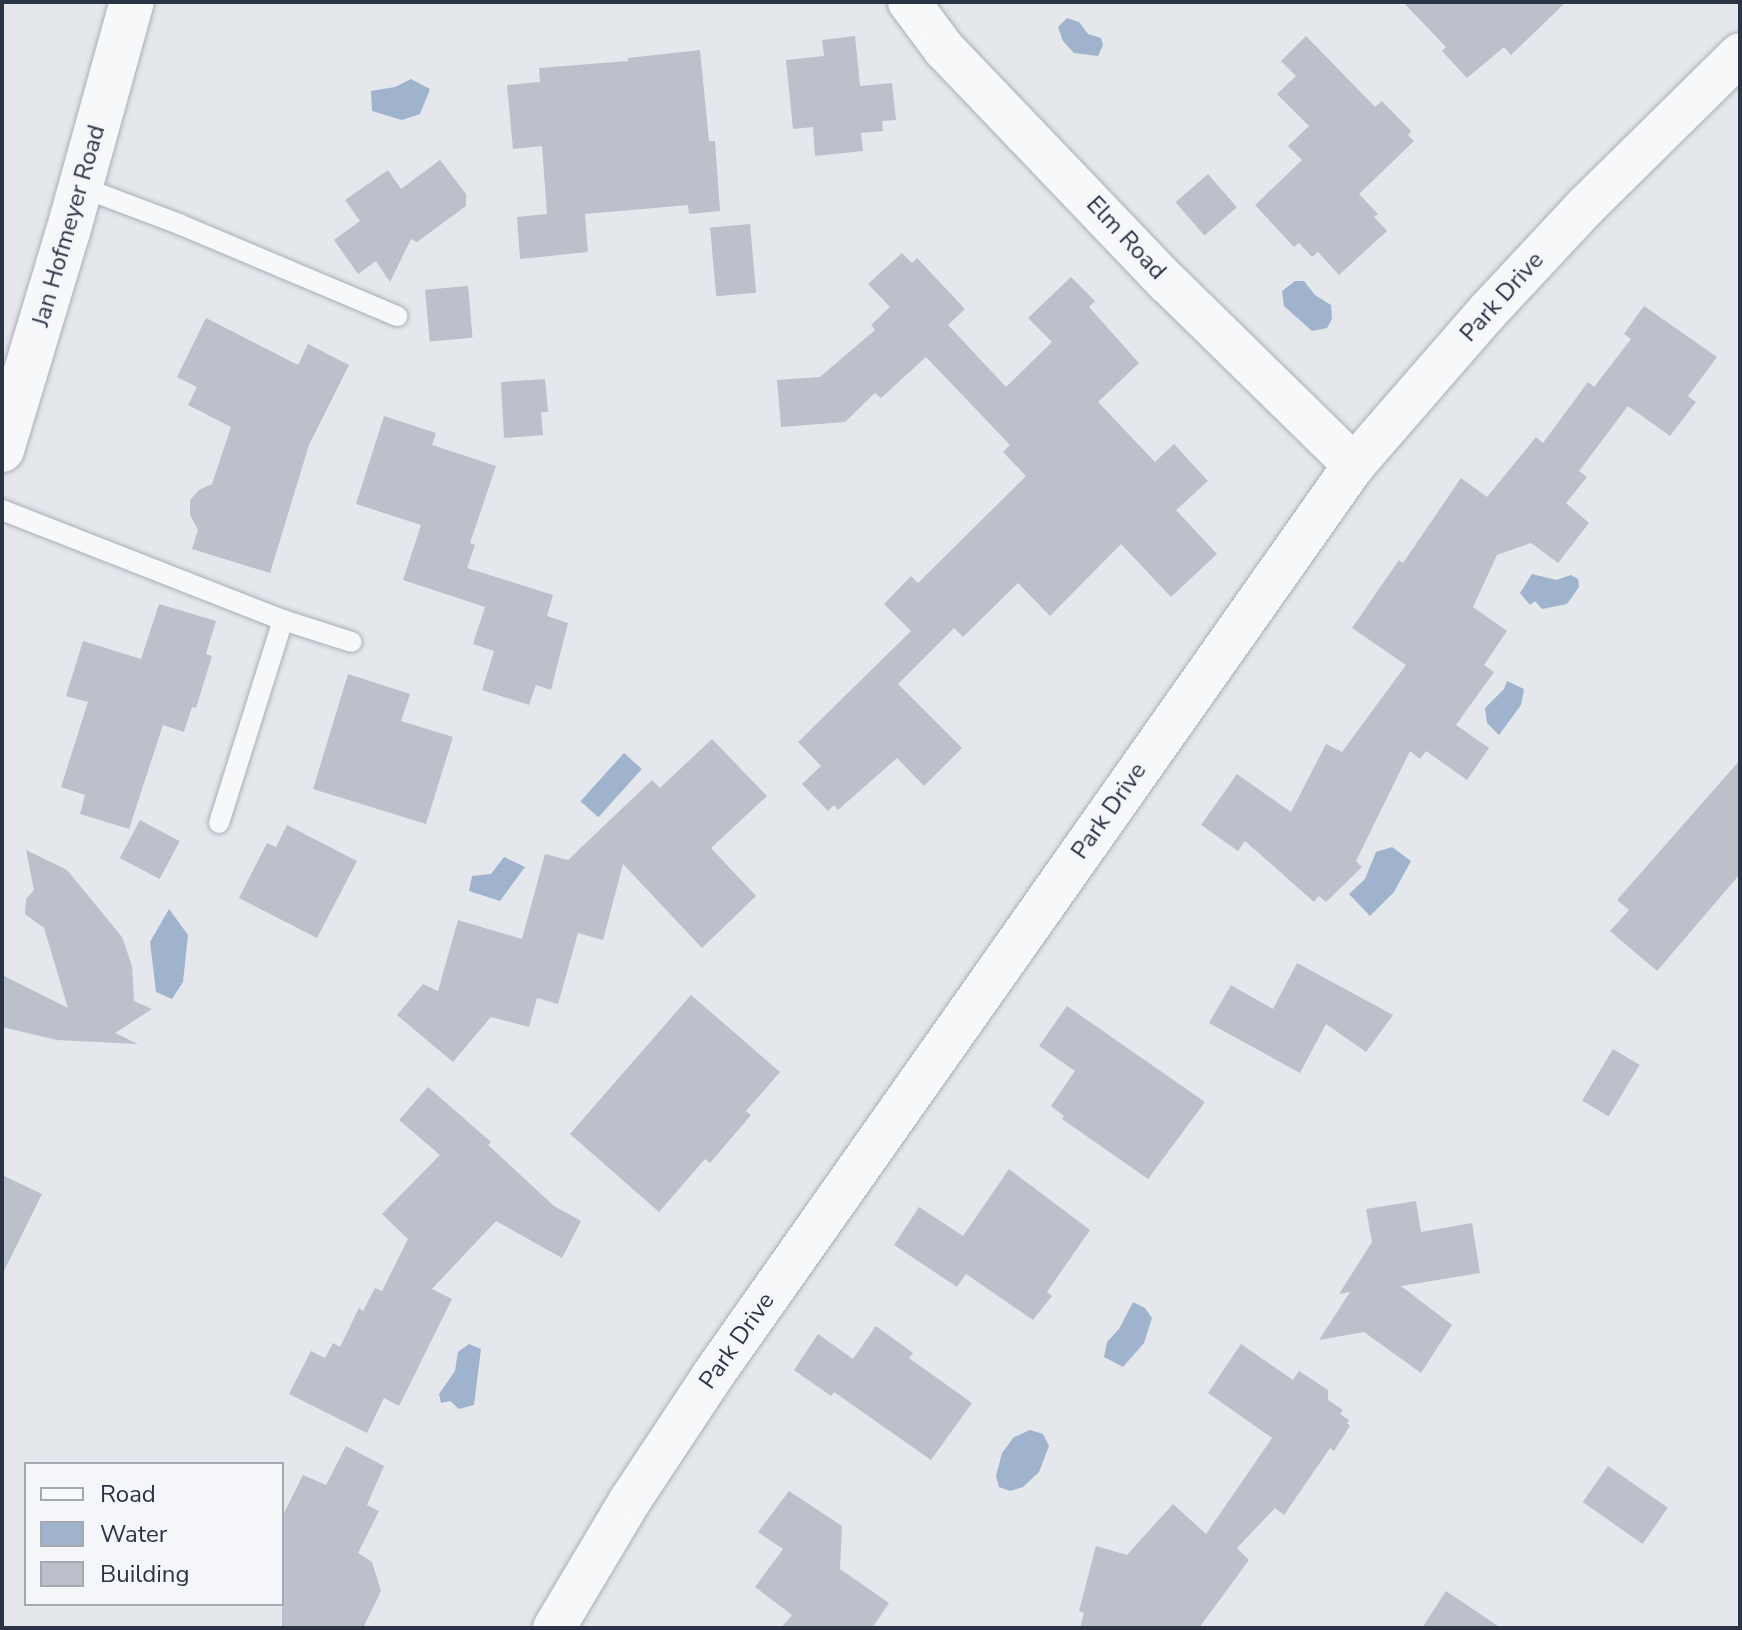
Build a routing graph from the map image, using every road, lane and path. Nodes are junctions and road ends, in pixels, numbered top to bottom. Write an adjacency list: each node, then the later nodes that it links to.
1 (132, 2): 4 (street, Jan Hofmeyer Road)
2 (909, 2): 7 (street, Elm Road)
3 (1740, 54): 7 (street, Park Drive)
4 (81, 187): 5 (lane); 6 (street, Jan Hofmeyer Road)
5 (397, 316)
6 (2, 450)
7 (1354, 465): 12 (street, Park Drive)
8 (2, 510): 9 (lane)
9 (283, 620): 10 (lane); 11 (lane)
10 (352, 642)
11 (219, 823)
12 (554, 1628)

